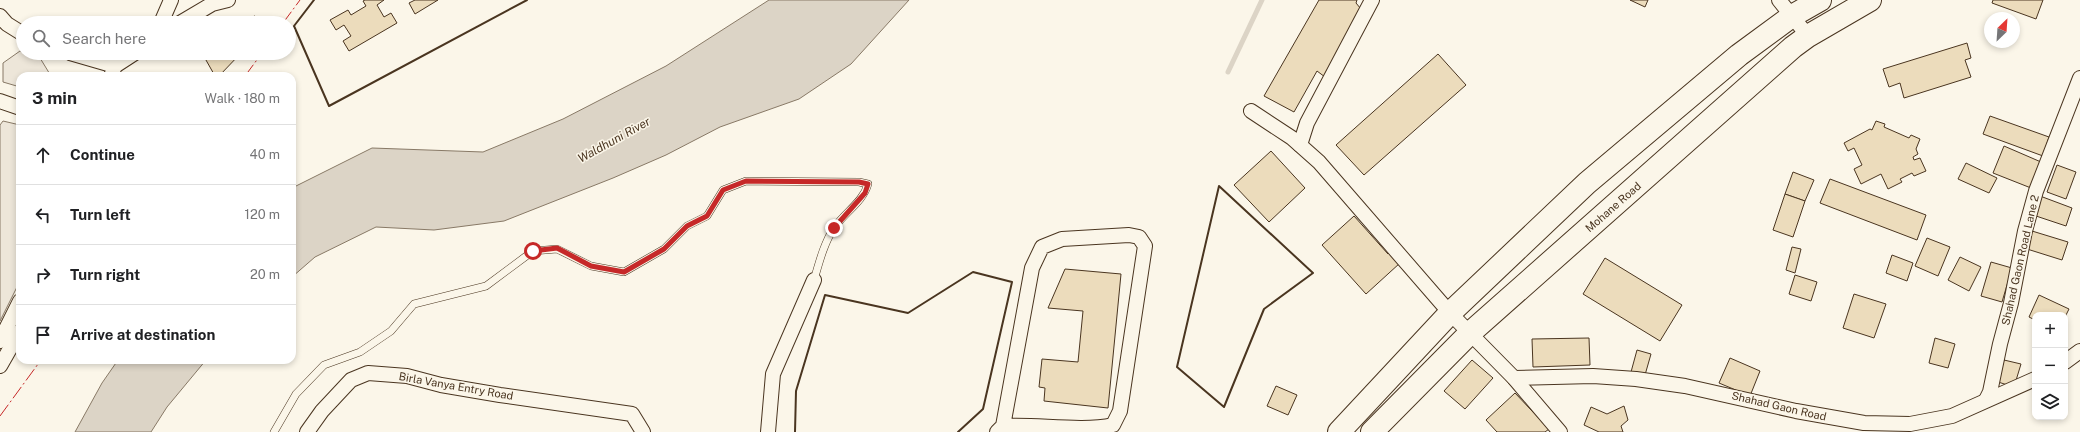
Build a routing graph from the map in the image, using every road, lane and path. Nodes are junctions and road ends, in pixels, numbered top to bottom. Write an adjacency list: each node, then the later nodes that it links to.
1 (171, 0): 8 (street)
2 (228, 0): 9 (street)
3 (1372, 0): 20 (street)
4 (1779, 0): 10 (street)
5 (1820, 0): 10 (main road)
6 (1870, 0): 12 (main road, Mohane Road)
7 (0, 16): 11 (street)
8 (164, 16)
9 (192, 16)
10 (1792, 16): 12 (street); 23 (main road)
11 (16, 30)
12 (1808, 36): 24 (main road, Mohane Road)
13 (87, 60): 15 (street)
14 (126, 60): 15 (street)
15 (113, 71)
16 (2080, 78): 32 (street, Shahad Gaon Road Lane 2)
17 (0, 101): 18 (street)
18 (16, 107)
19 (1251, 111): 20 (street)
20 (1300, 145): 23 (street)
21 (814, 280): 34 (lane); 37 (street)
22 (16, 309): 26 (street)
23 (1450, 313): 24 (street); 38 (main road)
24 (1470, 333): 30 (street); 39 (main road, Mohane Road)
25 (16, 338): 29 (street)
26 (0, 341)
27 (2080, 351): 28 (street)
28 (2068, 360)
29 (0, 366)
30 (1514, 378): 32 (street, Shahad Gaon Road); 40 (street)
31 (2032, 380): 32 (street, Shahad Gaon Road)
32 (1986, 400)
33 (1000, 429): 33 (street)
34 (274, 432)
35 (307, 432): 36 (street, Birla Vanya Entry Road)
36 (643, 432)
37 (768, 432)
38 (1339, 432)
39 (1372, 432)
40 (1560, 432)

